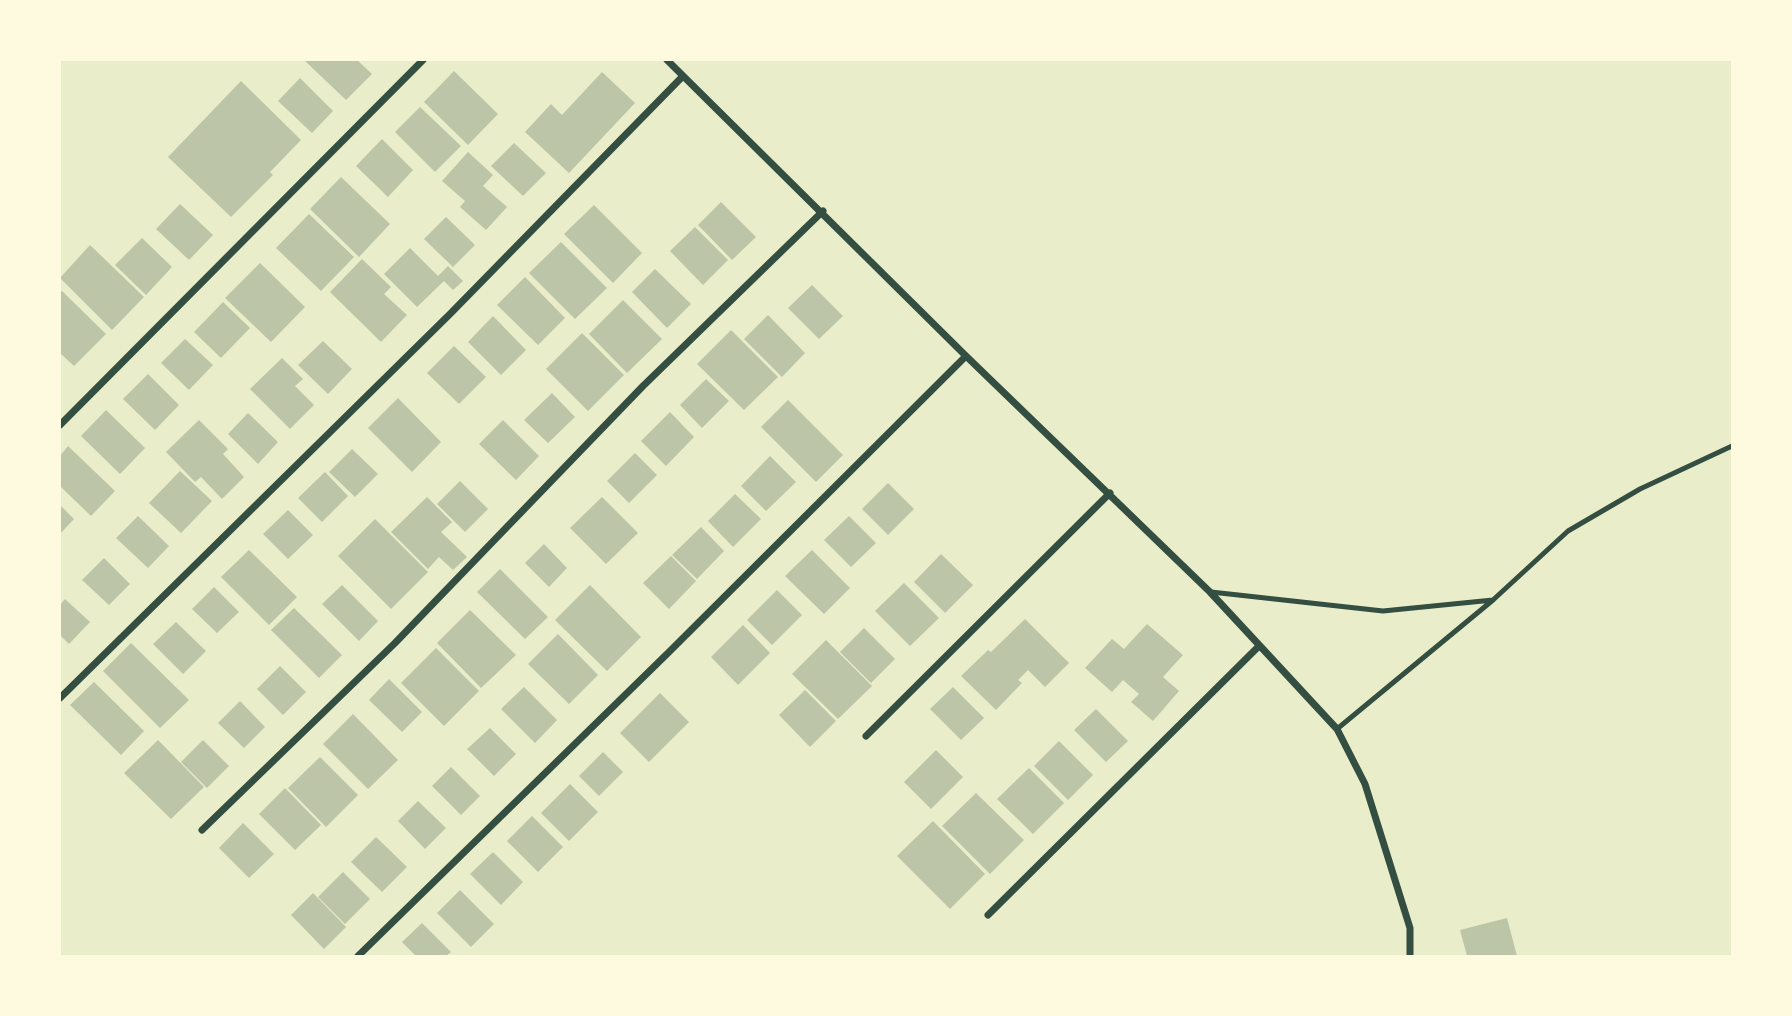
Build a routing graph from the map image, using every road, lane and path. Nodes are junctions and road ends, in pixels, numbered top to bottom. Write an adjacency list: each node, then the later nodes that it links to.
1 (423, 60): 6 (street)
2 (667, 60): 3 (street)
3 (683, 76): 4 (street); 12 (street)
4 (823, 211): 5 (street); 15 (street)
5 (966, 356): 8 (street); 17 (street)
6 (60, 425)
7 (1732, 446): 10 (lane)
8 (1110, 493): 9 (street); 14 (street)
9 (1210, 592): 10 (lane); 11 (street)
10 (1493, 600): 13 (lane)
11 (1259, 646): 13 (street); 16 (street)
12 (60, 698)
13 (1336, 729): 18 (street)
14 (866, 736)
15 (202, 830)
16 (988, 915)
17 (358, 957)
18 (1410, 957)

